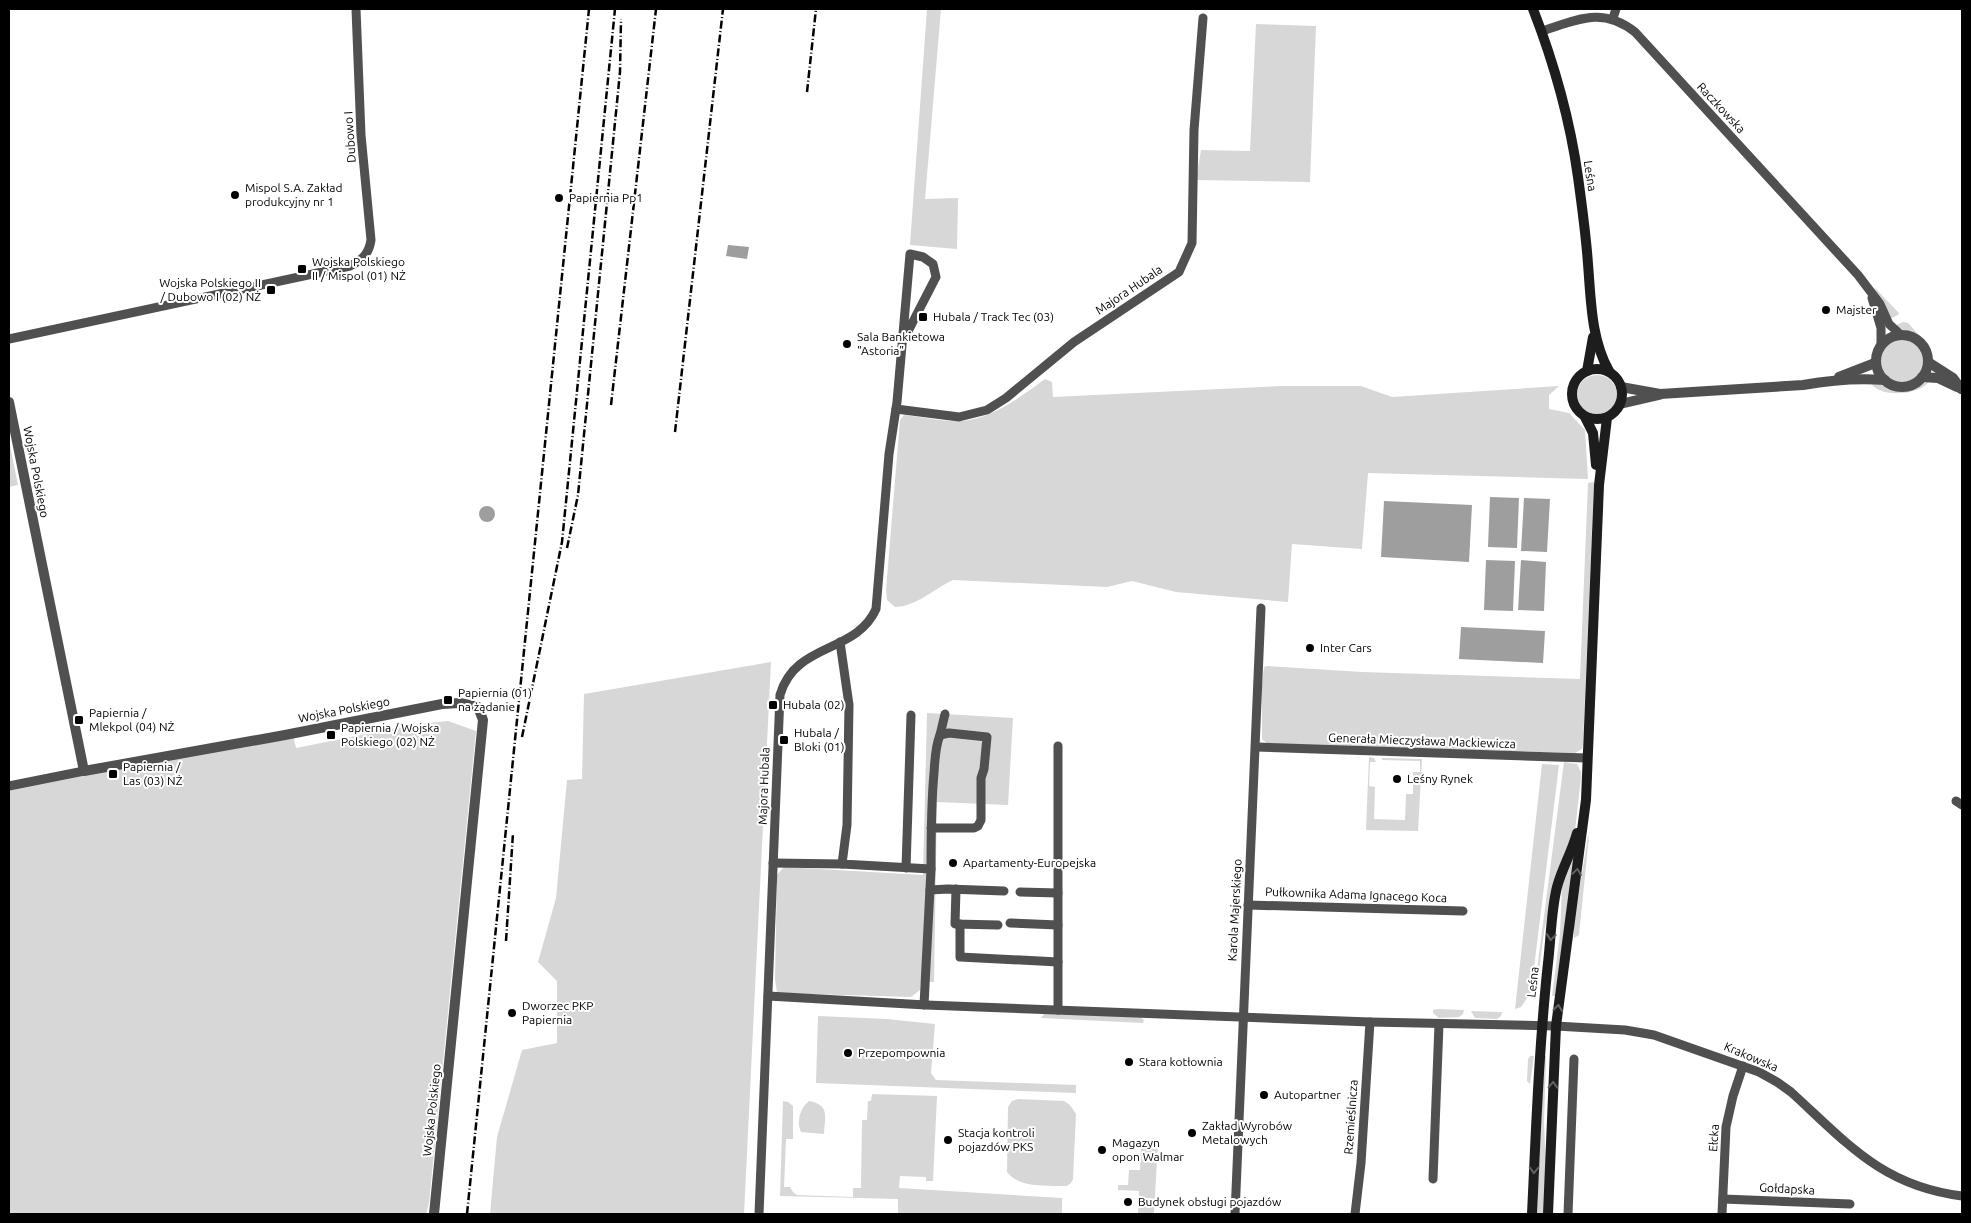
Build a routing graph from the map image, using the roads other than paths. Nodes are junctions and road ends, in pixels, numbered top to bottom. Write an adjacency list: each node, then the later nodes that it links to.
1 (356, 9): 10 (street, Dubowo I)
2 (1533, 9): 6 (main road)
3 (1616, 9): 5 (street)
4 (1203, 18): 25 (street, Majora Hubala)
5 (1613, 18): 6 (street); 7 (street, Raczkowska)
6 (1542, 31): 8 (main road, Leśna)
7 (1871, 292): 9 (street, Raczkowska); 12 (street, Raczkowska)
8 (1594, 328): 15 (main road, Leśna); 16 (main road, Leśna)
9 (1901, 335): 12 (street); 13 (street)
10 (9, 339)
11 (902, 343): 11 (street, Majora Hubala); 25 (street, Majora Hubala)
12 (1881, 345): 14 (street)
13 (1928, 362): 17 (street); 21 (street)
14 (1876, 363): 18 (street); 19 (street)
15 (1587, 371): 16 (main road); 26 (main road)
16 (1608, 371): 20 (main road)
17 (1922, 377): 18 (street); 21 (street)
18 (1884, 380): 19 (street)
19 (1826, 381): 22 (street)
20 (1622, 387): 22 (street); 24 (main road)
21 (1962, 390)
22 (1660, 394): 24 (street)
23 (9, 402): 37 (street, Wojska Polskiego)
24 (1620, 404): 27 (main road)
25 (896, 408): 30 (street, Majora Hubala)
26 (1585, 417): 27 (main road); 28 (main road, Leśna)
27 (1607, 418): 28 (main road, Leśna)
28 (1598, 485): 36 (main road, Leśna)
29 (1261, 608): 35 (street, Karola Majerskiego)
30 (840, 642): 40 (street, Majora Hubala); 41 (street)
31 (945, 714): 33 (street)
32 (911, 715): 42 (street)
33 (940, 735): 39 (street); 39 (street)
34 (1058, 746): 48 (street)
35 (1256, 748): 36 (street, Generała Mieczysława Mackiewicza); 49 (street, Karola Majerskiego)
36 (1587, 758): 62 (main road, Leśna, one-way to 62); 63 (main road, Leśna, one-way to 36)
37 (84, 771): 38 (street); 70 (street, Wojska Polskiego)
38 (9, 786)
39 (931, 828): 43 (street)
40 (773, 863): 41 (street); 56 (street, Majora Hubala)
41 (842, 864): 42 (street)
42 (906, 868): 43 (street)
43 (931, 869): 45 (street)
44 (956, 889): 45 (street); 46 (street); 52 (street)
45 (930, 890): 57 (street)
46 (1004, 891)
47 (1020, 892): 48 (street)
48 (1058, 892): 54 (street)
49 (1248, 904): 50 (street, Pułkownika Adama Ignacego Koca); 59 (street, Karola Majerskiego)
50 (1463, 911)
51 (1010, 923): 54 (street)
52 (960, 924): 53 (street); 55 (street)
53 (998, 925)
54 (1058, 925): 55 (street)
55 (1058, 962): 58 (street)
56 (768, 996): 57 (street, Krakowska); 71 (street, Majora Hubala)
57 (924, 1005): 58 (street, Krakowska)
58 (1058, 1010): 59 (street, Krakowska)
59 (1243, 1016): 60 (street, Krakowska); 72 (street, Karola Majerskiego)
60 (1370, 1022): 61 (street, Krakowska); 73 (street, Rzemieślnicza)
61 (1440, 1024): 62 (street, Krakowska); 66 (street)
62 (1541, 1026): 63 (street, Krakowska); 74 (main road, Leśna, one-way to 74)
63 (1556, 1026): 65 (street, Krakowska); 75 (main road, Leśna, one-way to 63)
64 (1574, 1059): 76 (street)
65 (1743, 1066): 67 (street, Krakowska); 68 (street, Ełcka)
66 (1433, 1179)
67 (1962, 1196)
68 (1723, 1199): 69 (street, Gołdapska); 77 (street, Ełcka)
69 (1850, 1204)
70 (434, 1214)
71 (759, 1214)
72 (1235, 1214)
73 (1355, 1214)
74 (1532, 1214)
75 (1548, 1214)
76 (1568, 1214)
77 (1722, 1214)

